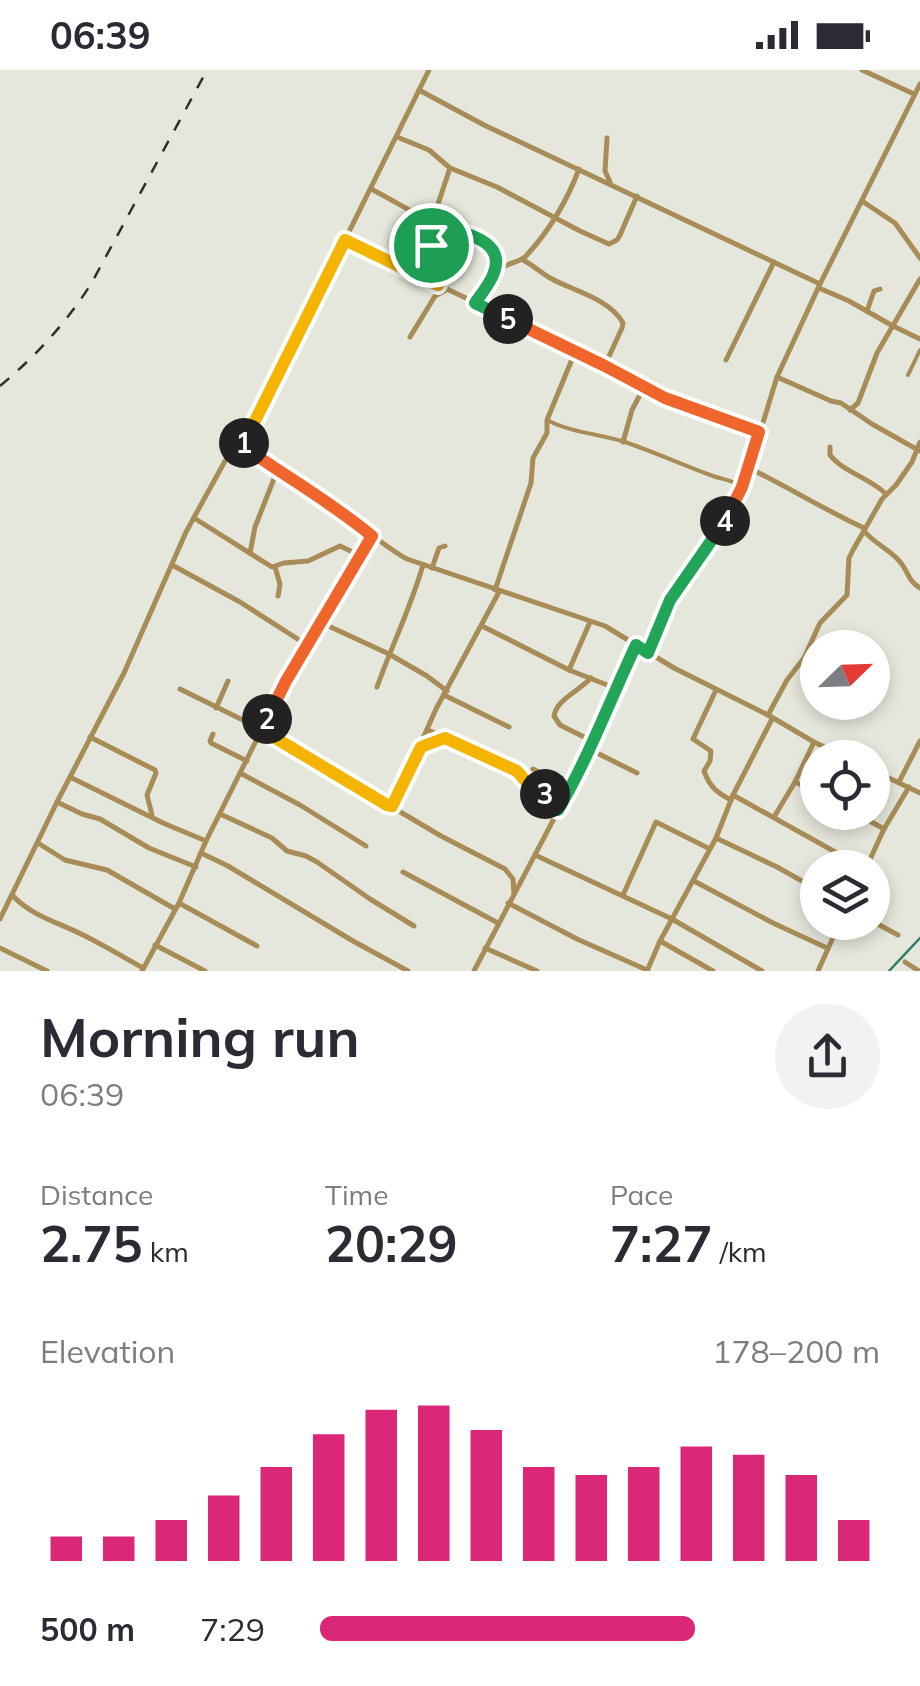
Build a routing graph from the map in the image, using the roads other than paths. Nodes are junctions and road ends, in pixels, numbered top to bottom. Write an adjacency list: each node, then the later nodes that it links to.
1 (429, 70): 4 (street)
2 (862, 70): 5 (street)
3 (920, 84): 5 (street)
4 (418, 90): 6 (street); 9 (street)
5 (914, 94): 13 (street)
6 (397, 137): 8 (street); 11 (street)
7 (608, 138): 10 (street)
8 (450, 168): 14 (street); 15 (street)
9 (579, 169): 10 (street); 14 (street)
10 (612, 185): 12 (street)
11 (371, 189): 15 (street); 16 (street)
12 (637, 196): 14 (street); 19 (street)
13 (862, 200): 17 (street); 23 (street)
14 (555, 218): 18 (street)
15 (436, 224): 20 (street); 22 (street)
16 (345, 240): 22 (street); 43 (street)
17 (920, 258)
18 (523, 260): 20 (street); 35 (street)
19 (774, 262): 23 (street); 34 (street)
20 (494, 273): 27 (street)
21 (920, 279): 29 (street)
22 (436, 284): 25 (street); 26 (street)
23 (820, 286): 28 (street); 37 (street)
24 (880, 289): 28 (street)
25 (446, 290): 26 (street); 27 (street)
26 (435, 296): 30 (street)
27 (475, 303): 33 (street)
28 (866, 311): 29 (street)
29 (893, 326): 31 (street); 39 (street)
30 (410, 337)
31 (920, 339)
32 (920, 350): 36 (street)
33 (576, 352): 35 (street); 40 (street)
34 (726, 360)
35 (605, 366): 38 (street)
36 (908, 375)
37 (777, 377): 39 (street); 41 (street)
38 (644, 388): 41 (street); 42 (street)
39 (850, 410): 45 (street)
40 (547, 420): 42 (street); 61 (street)
41 (759, 432): 46 (street)
42 (623, 442): 48 (street)
43 (243, 446): 47 (street); 50 (street)
44 (830, 447): 49 (street)
45 (919, 447): 49 (street)
46 (749, 468): 48 (street); 51 (street)
47 (277, 471): 52 (street); 54 (street)
48 (742, 487): 68 (street)
49 (886, 494): 51 (street)
50 (194, 518): 54 (street); 56 (street)
51 (864, 529): 60 (street); 79 (street)
52 (372, 536): 55 (street); 57 (street)
53 (446, 546): 59 (street)
54 (250, 553): 58 (street)
55 (359, 555): 58 (street); 64 (street)
56 (172, 565): 66 (street); 84 (street)
57 (423, 565): 59 (street); 69 (street)
58 (274, 567): 62 (street)
59 (432, 568): 61 (street)
60 (920, 588)
61 (497, 591): 63 (street); 65 (street)
62 (278, 596)
63 (590, 622): 67 (street); 70 (street)
64 (322, 623): 66 (street); 69 (street)
65 (482, 626): 70 (street); 77 (street)
66 (307, 645): 81 (street)
67 (636, 645): 68 (street); 74 (street)
68 (648, 653): 76 (street)
69 (389, 654): 73 (street); 77 (street)
70 (569, 670): 71 (street)
71 (591, 678): 74 (street); 88 (street)
72 (228, 680): 78 (street)
73 (377, 686)
74 (615, 688): 88 (street)
75 (180, 689): 78 (street)
76 (716, 690): 79 (street); 104 (street)
77 (445, 693): 80 (street); 82 (street)
78 (216, 708): 81 (street)
79 (770, 716): 86 (street); 104 (street)
80 (509, 727)
81 (262, 730): 91 (street); 106 (street)
82 (428, 730): 85 (street); 89 (street)
83 (213, 734): 91 (street)
84 (90, 737): 96 (street); 110 (street)
85 (445, 738): 89 (street); 107 (street)
86 (811, 740)
87 (920, 741): 99 (street)
88 (593, 742): 90 (street)
89 (421, 747): 106 (street)
90 (590, 750): 94 (street); 102 (street)
91 (247, 761): 93 (street)
92 (534, 769): 102 (street)
93 (240, 773): 108 (street); 115 (street)
94 (638, 773)
95 (800, 773): 98 (street)
96 (70, 778): 105 (street); 110 (street)
97 (890, 778): 99 (street)
98 (796, 782): 100 (street); 109 (street)
99 (899, 782): 101 (street)
100 (800, 784)
101 (909, 787): 103 (street); 111 (street)
102 (570, 789): 107 (street)
103 (920, 792)
104 (732, 798): 109 (street); 112 (street)
105 (56, 802): 114 (street); 120 (street)
106 (392, 806): 124 (street)
107 (558, 810): 119 (street)
108 (220, 814): 113 (street); 132 (street)
109 (774, 817): 117 (street)
110 (153, 818): 113 (street)
111 (890, 819)
112 (716, 838): 116 (street); 123 (street)
113 (206, 841): 118 (street)
114 (38, 842): 126 (street); 128 (street)
115 (366, 846)
116 (710, 849): 122 (street); 125 (street)
117 (833, 850)
118 (202, 853): 120 (street); 147 (street)
119 (535, 855): 124 (street); 125 (street)
120 (196, 867): 128 (street)
121 (403, 872): 131 (street)
122 (694, 881): 130 (street); 141 (street)
123 (800, 881)
124 (514, 894): 127 (street)
125 (623, 895): 130 (street)
126 (13, 896): 129 (street); 143 (street)
127 (508, 903): 131 (street); 144 (street)
128 (177, 906): 137 (street); 138 (street)
129 (0, 919)
130 (672, 919): 136 (street); 151 (street)
131 (498, 922): 140 (street)
132 (414, 926)
133 (890, 931): 134 (street)
134 (898, 935)
135 (832, 940): 141 (street)
136 (660, 941): 144 (street); 150 (street)
137 (155, 945): 143 (street); 146 (street)
138 (257, 946)
139 (0, 948): 145 (street)
140 (486, 948): 148 (street); 149 (street)
141 (828, 948): 152 (street)
142 (905, 962): 153 (street)
143 (143, 970)
144 (647, 970)
145 (47, 971)
146 (205, 971)
147 (408, 971)
148 (474, 971)
149 (537, 971)
150 (714, 971)
151 (762, 971)
152 (818, 971)
153 (919, 971)

